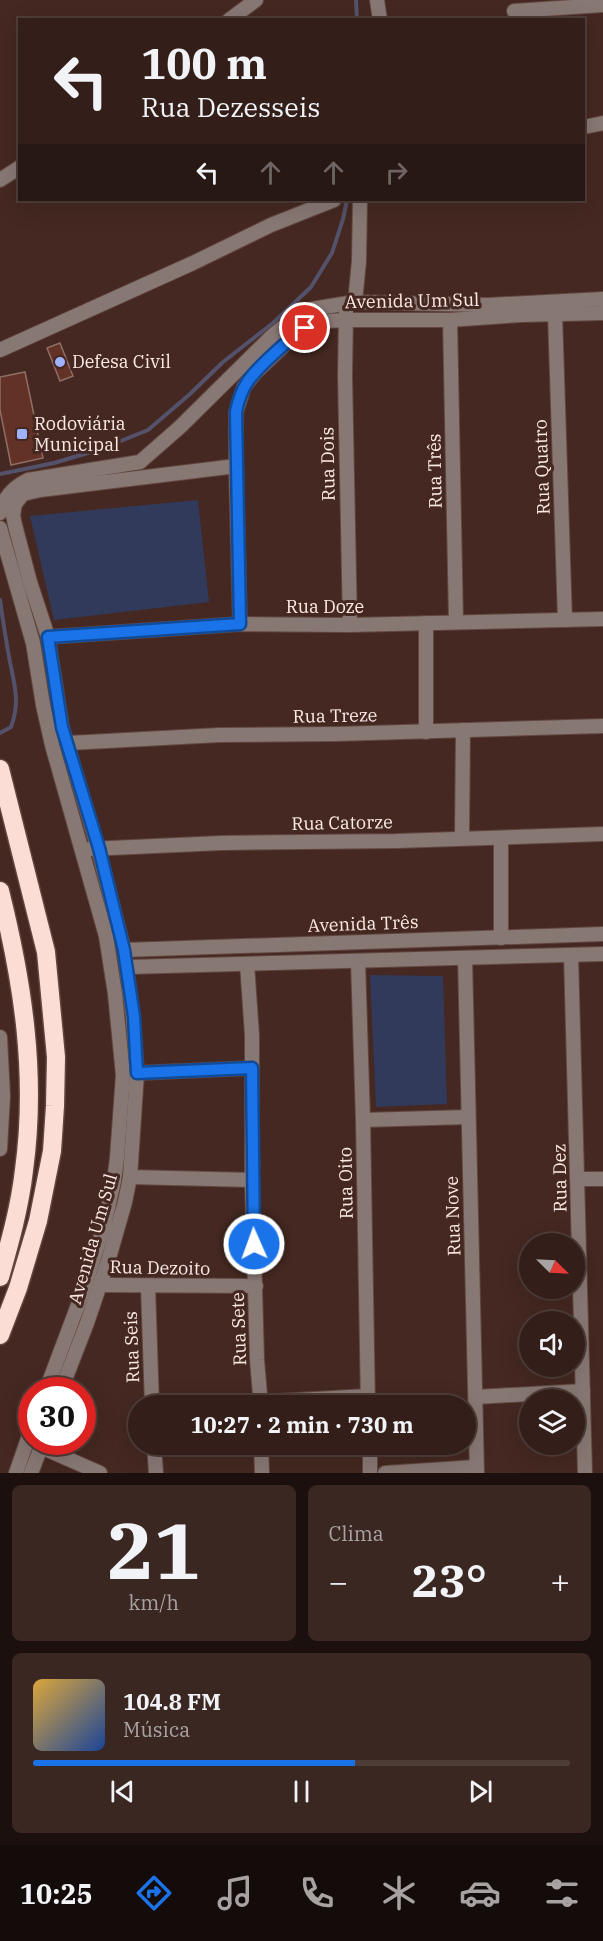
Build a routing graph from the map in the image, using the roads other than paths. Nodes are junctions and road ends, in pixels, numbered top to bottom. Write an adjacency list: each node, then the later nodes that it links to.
1 (256, 0): 5 (street)
2 (377, 0): 6 (street)
3 (603, 5): 4 (street)
4 (514, 10)
5 (232, 18)
6 (380, 18)
7 (603, 123): 8 (street)
8 (585, 127)
9 (18, 168): 10 (street)
10 (0, 180)
11 (331, 201): 23 (street)
12 (360, 201): 13 (street, Rua Dois)
13 (351, 303): 14 (street, Avenida Um Sul); 18 (street, Rua Dois); 21 (street, Avenida Um Sul)
14 (387, 303): 16 (street, Avenida Um Sul); 19 (street)
15 (603, 306): 16 (street, Avenida Um Sul); 17 (street, Avenida Um Sul)
16 (535, 309): 17 (street, Avenida Um Sul); 20 (street, Avenida Um Sul)
17 (555, 314): 29 (street, Rua Quatro)
18 (347, 320): 19 (street, Avenida Um Sul); 22 (street, Avenida Um Sul); 34 (street, Rua Dois)
19 (387, 320): 20 (street, Avenida Um Sul)
20 (450, 320): 31 (street, Rua Três)
21 (272, 336): 22 (street); 24 (street, Avenida Um Sul)
22 (282, 347): 25 (street, Avenida Um Sul)
23 (0, 350)
24 (140, 462): 26 (street); 27 (street)
25 (236, 466): 26 (street, Avenida Um Sul); 33 (street)
26 (144, 476): 35 (street, Avenida Um Sul)
27 (0, 513)
28 (0, 528): 42 (street, Avenida Um Sul)
29 (565, 620): 30 (street, Rua Doze); 31 (street, Rua Doze)
30 (603, 620)
31 (456, 621): 32 (street, Rua Doze)
32 (426, 623): 34 (street, Rua Doze); 38 (street)
33 (240, 624): 34 (street, Rua Doze); 35 (street, Rua Doze)
34 (350, 625)
35 (48, 637): 39 (street, Avenida Um Sul)
36 (603, 726): 37 (street, Rua Treze)
37 (463, 730): 38 (street, Rua Treze); 44 (street)
38 (426, 732): 39 (street, Rua Treze)
39 (69, 743): 41 (street, Avenida Um Sul)
40 (0, 769): 85 (highway)
41 (86, 807): 42 (street); 46 (street, Avenida Um Sul)
42 (72, 812): 47 (street, Avenida Um Sul)
43 (603, 834): 45 (street, Rua Catorze)
44 (462, 838): 45 (street, Rua Catorze); 46 (street, Rua Catorze)
45 (501, 838): 52 (street)
46 (99, 848): 47 (street, Rua Catorze); 49 (street, Avenida Um Sul)
47 (81, 850): 49 (street, Avenida Um Sul)
48 (0, 891): 81 (highway)
49 (103, 898): 56 (street, Avenida Um Sul); 67 (street, Avenida Um Sul)
50 (603, 934): 51 (street, Avenida Três)
51 (533, 937): 52 (street, Avenida Três); 59 (street)
52 (501, 938): 53 (street, Avenida Três)
53 (396, 941): 54 (street, Avenida Três); 61 (street)
54 (310, 944): 55 (street, Avenida Três); 63 (street)
55 (201, 948): 56 (street, Avenida Três); 65 (street)
56 (124, 950): 66 (street, Avenida Um Sul)
57 (603, 954): 58 (street, Avenida Três)
58 (571, 955): 59 (street, Avenida Três); 77 (street, Rua Dez)
59 (534, 956): 60 (street, Avenida Três)
60 (465, 958): 61 (street, Avenida Três); 72 (street, Rua Nove)
61 (399, 960): 62 (street, Avenida Três)
62 (358, 961): 63 (street, Avenida Três); 73 (street, Rua Oito)
63 (311, 962): 64 (street, Avenida Três)
64 (247, 964): 65 (street, Avenida Três); 70 (street, Rua Sete)
65 (204, 965): 66 (street, Avenida Três)
66 (128, 968): 68 (street, Avenida Um Sul)
67 (117, 1016): 68 (street); 74 (street, Avenida Um Sul)
68 (134, 1017): 71 (street, Avenida Um Sul)
69 (0, 1037): 75 (street)
70 (252, 1068): 71 (street); 79 (street, Rua Sete)
71 (137, 1073): 74 (street, Avenida Um Sul)
72 (468, 1117): 73 (street); 93 (street, Rua Nove)
73 (363, 1120): 92 (street, Rua Oito)
74 (128, 1124): 76 (street, Avenida Um Sul); 80 (street, Avenida Um Sul)
75 (0, 1149)
76 (130, 1177): 79 (street); 80 (street, Avenida Um Sul)
77 (578, 1179): 78 (street); 89 (street, Rua Dez)
78 (603, 1179)
79 (252, 1180): 84 (street, Rua Sete)
80 (110, 1228): 82 (street, Avenida Um Sul); 86 (street, Avenida Um Sul)
81 (0, 1277)
82 (100, 1285): 83 (street, Rua Dezoito); 86 (street, Avenida Um Sul)
83 (148, 1286): 84 (street, Rua Dezoito); 90 (street, Rua Seis)
84 (256, 1286): 91 (street, Rua Sete)
85 (0, 1335)
86 (63, 1368): 87 (street, Avenida Um Sul); 88 (street, Avenida Um Sul)
87 (56, 1377)
88 (62, 1377)
89 (583, 1389)
90 (152, 1395)
91 (260, 1395)
92 (368, 1395)
93 (476, 1395)
94 (519, 1395): 95 (street)
95 (476, 1397)
96 (22, 1455): 104 (street)
97 (38, 1455): 105 (street)
98 (64, 1455): 106 (street)
99 (155, 1455): 107 (street)
100 (261, 1455): 108 (street)
101 (370, 1455): 109 (street)
102 (585, 1455): 111 (street, Rua Dez)
103 (476, 1470): 110 (street)
104 (16, 1473)
105 (31, 1473)
106 (100, 1473)
107 (156, 1473)
108 (262, 1473)
109 (370, 1473)
110 (385, 1473)
111 (585, 1473)

